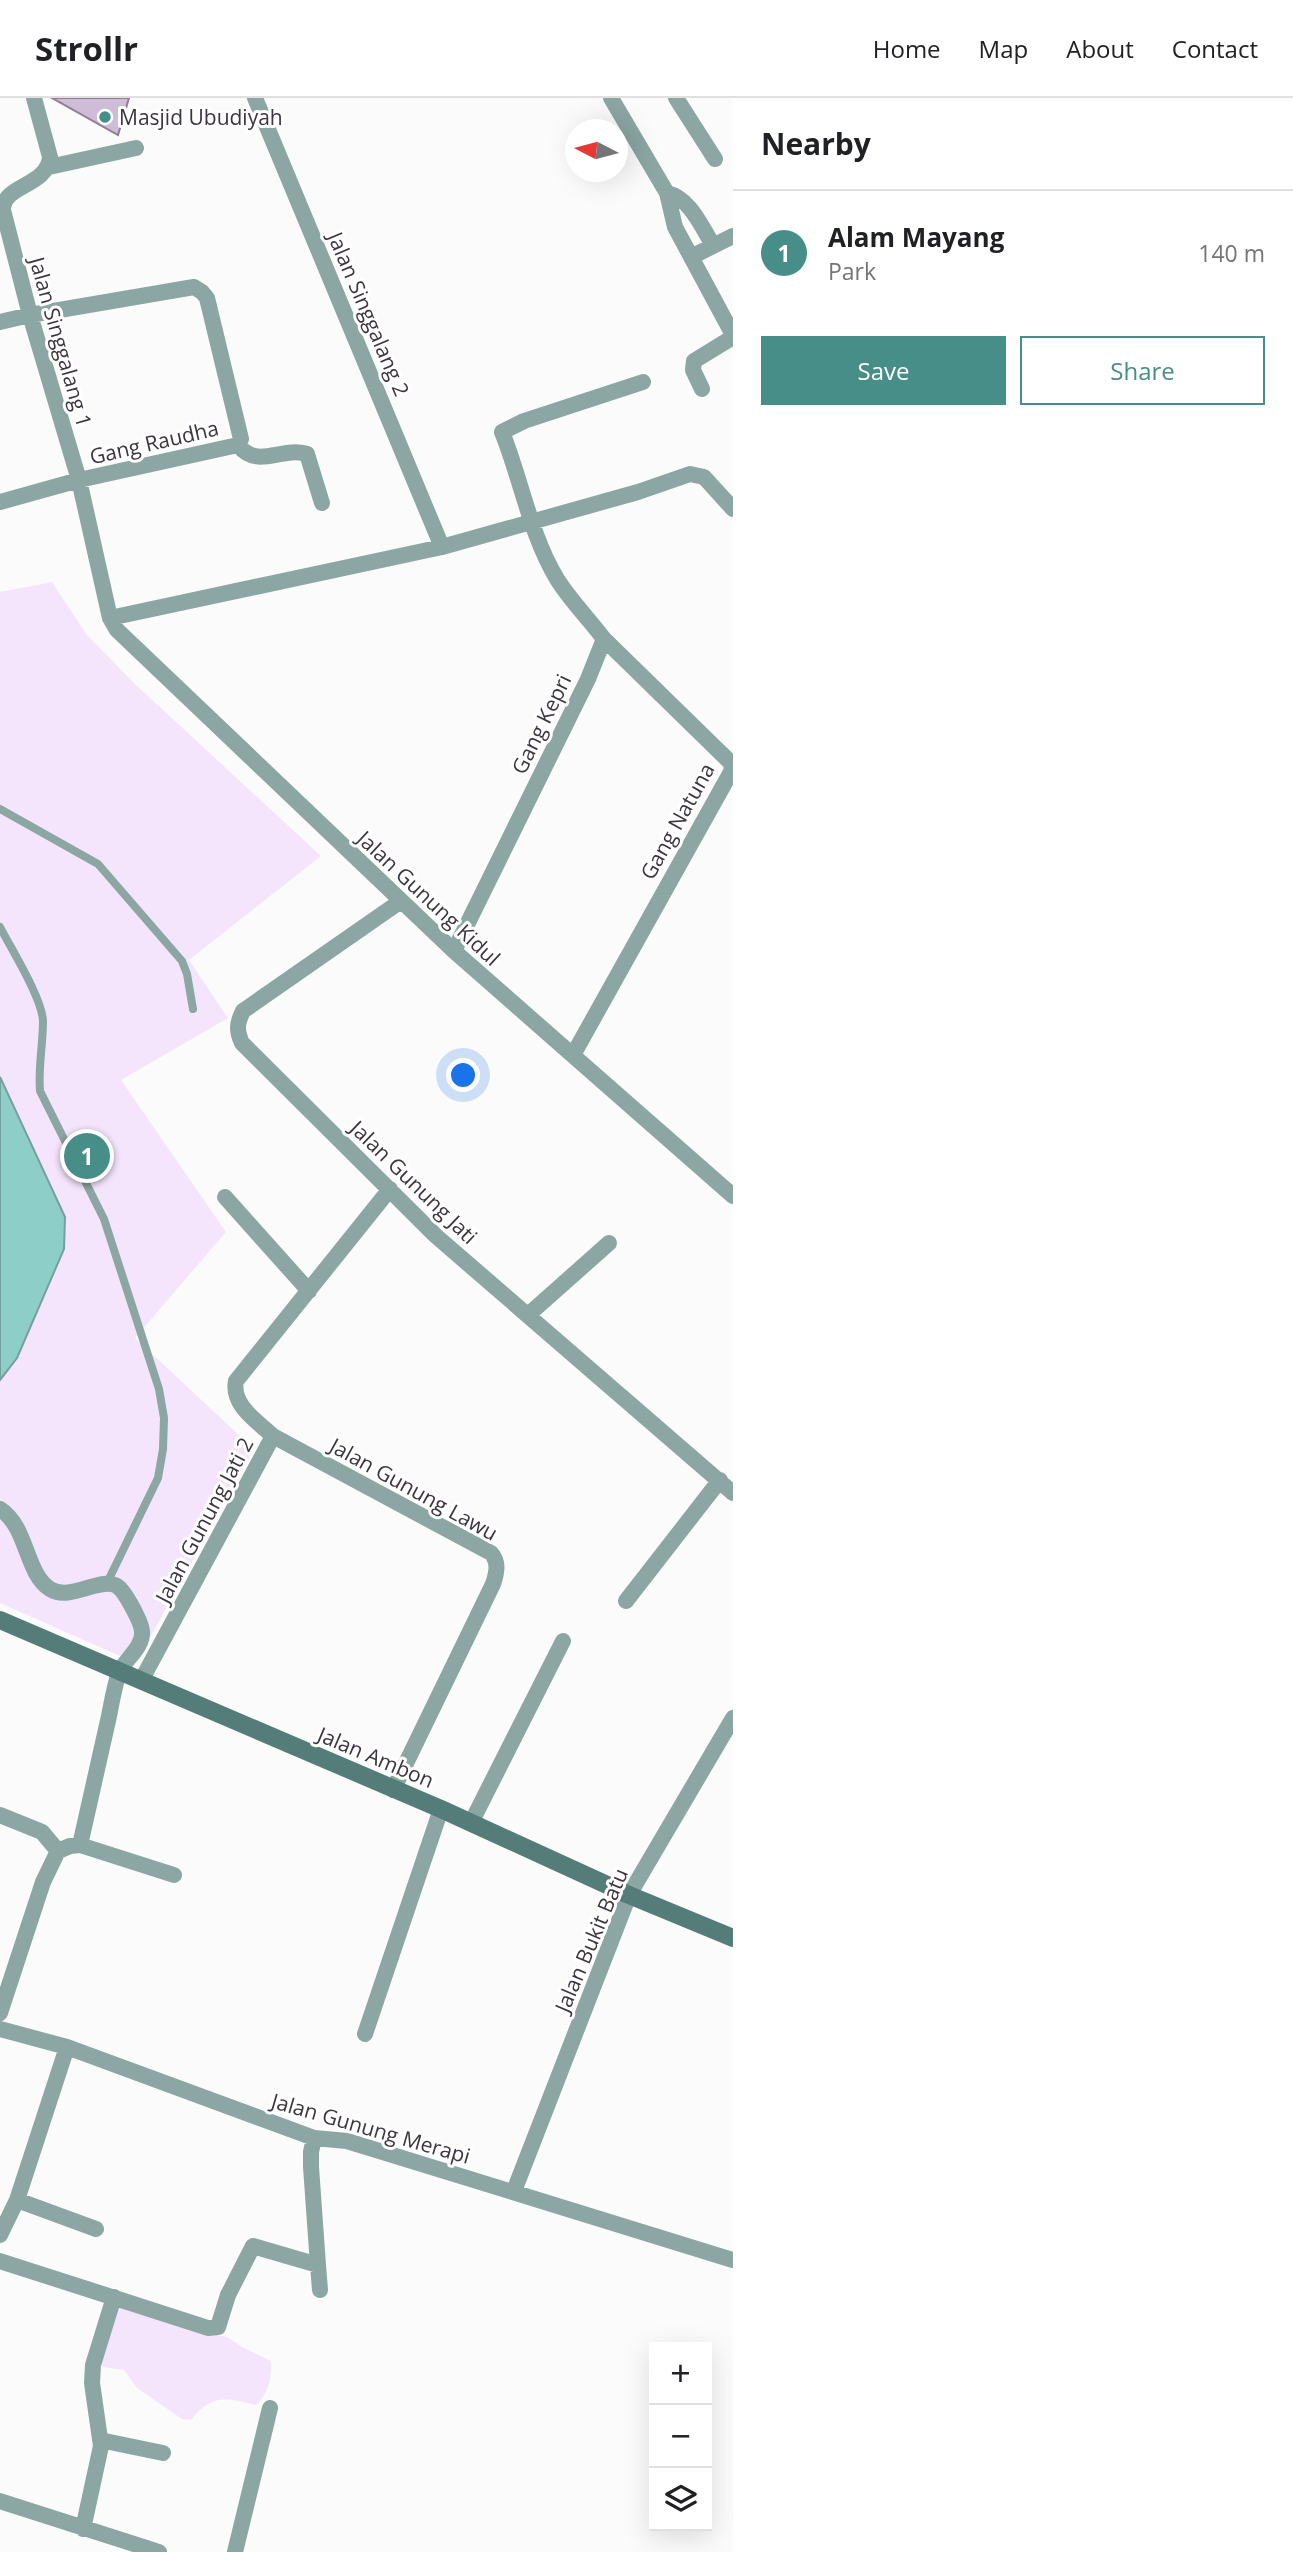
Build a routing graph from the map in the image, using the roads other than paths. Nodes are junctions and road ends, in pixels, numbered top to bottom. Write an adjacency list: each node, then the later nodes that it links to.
1 (34, 98): 7 (street)
2 (255, 98): 23 (street, Jalan Singgalang 2)
3 (611, 98): 8 (street)
4 (676, 98): 6 (street)
5 (136, 148): 7 (street)
6 (715, 159)
7 (49, 167): 12 (street, Jalan Singgalang 1)
8 (667, 193): 10 (street); 11 (street)
9 (733, 236): 10 (street)
10 (713, 245): 11 (street)
11 (691, 257): 14 (street)
12 (30, 315): 13 (street); 17 (street, Gang Raudha); 18 (street, Jalan Singgalang 1)
13 (0, 322)
14 (733, 336): 16 (street)
15 (643, 382): 22 (street)
16 (702, 388)
17 (238, 445): 18 (street, Gang Raudha); 20 (street)
18 (79, 480): 19 (street, Gang Raudha); 24 (street, Jalan Singgalang 1)
19 (0, 502)
20 (322, 503)
21 (733, 509): 22 (street)
22 (532, 522): 23 (street); 25 (street)
23 (442, 547): 24 (street)
24 (110, 618): 28 (street, Jalan Gunung Kidul)
25 (604, 639): 26 (street, Gang Natuna); 30 (street, Gang Kepri)
26 (732, 765): 32 (street, Gang Natuna)
27 (0, 809): 31 (lane)
28 (401, 901): 30 (street, Jalan Gunung Kidul); 33 (street, Jalan Gunung Jati)
29 (0, 928): 43 (lane)
30 (454, 951): 32 (street, Jalan Gunung Kidul)
31 (193, 1009)
32 (573, 1055): 34 (street, Jalan Gunung Kidul)
33 (390, 1189): 37 (street, Jalan Gunung Jati 2); 38 (street, Jalan Gunung Jati)
34 (733, 1196)
35 (225, 1197): 37 (street)
36 (609, 1243): 38 (street)
37 (309, 1291): 39 (street, Jalan Gunung Jati 2)
38 (528, 1315): 40 (street, Jalan Gunung Jati)
39 (272, 1436): 48 (street, Jalan Gunung Jati 2); 50 (street, Jalan Gunung Lawu)
40 (719, 1480): 41 (street, Jalan Gunung Jati); 44 (street)
41 (733, 1493)
42 (0, 1509): 43 (street)
43 (107, 1583): 47 (street)
44 (626, 1601)
45 (0, 1620): 47 (street, Jalan Ambon)
46 (563, 1641): 53 (street)
47 (120, 1672): 48 (street, Jalan Ambon); 54 (street)
48 (141, 1681): 50 (street, Jalan Ambon)
49 (733, 1718): 57 (street, Jalan Bukit Batu)
50 (393, 1790): 51 (street, Jalan Ambon)
51 (441, 1809): 53 (street, Jalan Ambon); 61 (street)
52 (0, 1815): 55 (street)
53 (471, 1823): 57 (street, Jalan Ambon)
54 (80, 1845): 55 (street); 56 (street)
55 (58, 1851): 59 (street)
56 (174, 1875)
57 (629, 1895): 58 (street, Jalan Ambon); 64 (street, Jalan Bukit Batu)
58 (733, 1938)
59 (0, 2013)
60 (0, 2029): 62 (street, Jalan Gunung Merapi)
61 (365, 2034)
62 (67, 2047): 63 (street, Jalan Gunung Merapi); 65 (street)
63 (314, 2138): 64 (street, Jalan Gunung Merapi); 70 (street)
64 (513, 2191): 68 (street, Jalan Gunung Merapi)
65 (16, 2200): 66 (street); 67 (street)
66 (96, 2229)
67 (0, 2235)
68 (733, 2260)
69 (0, 2261): 72 (street)
70 (318, 2265): 71 (street); 72 (street)
71 (320, 2290)
72 (114, 2297): 74 (street)
73 (270, 2408): 79 (street)
74 (100, 2440): 75 (street); 77 (street)
75 (163, 2453)
76 (0, 2501): 77 (street)
77 (83, 2529): 78 (street)
78 (159, 2552)
79 (235, 2552)

